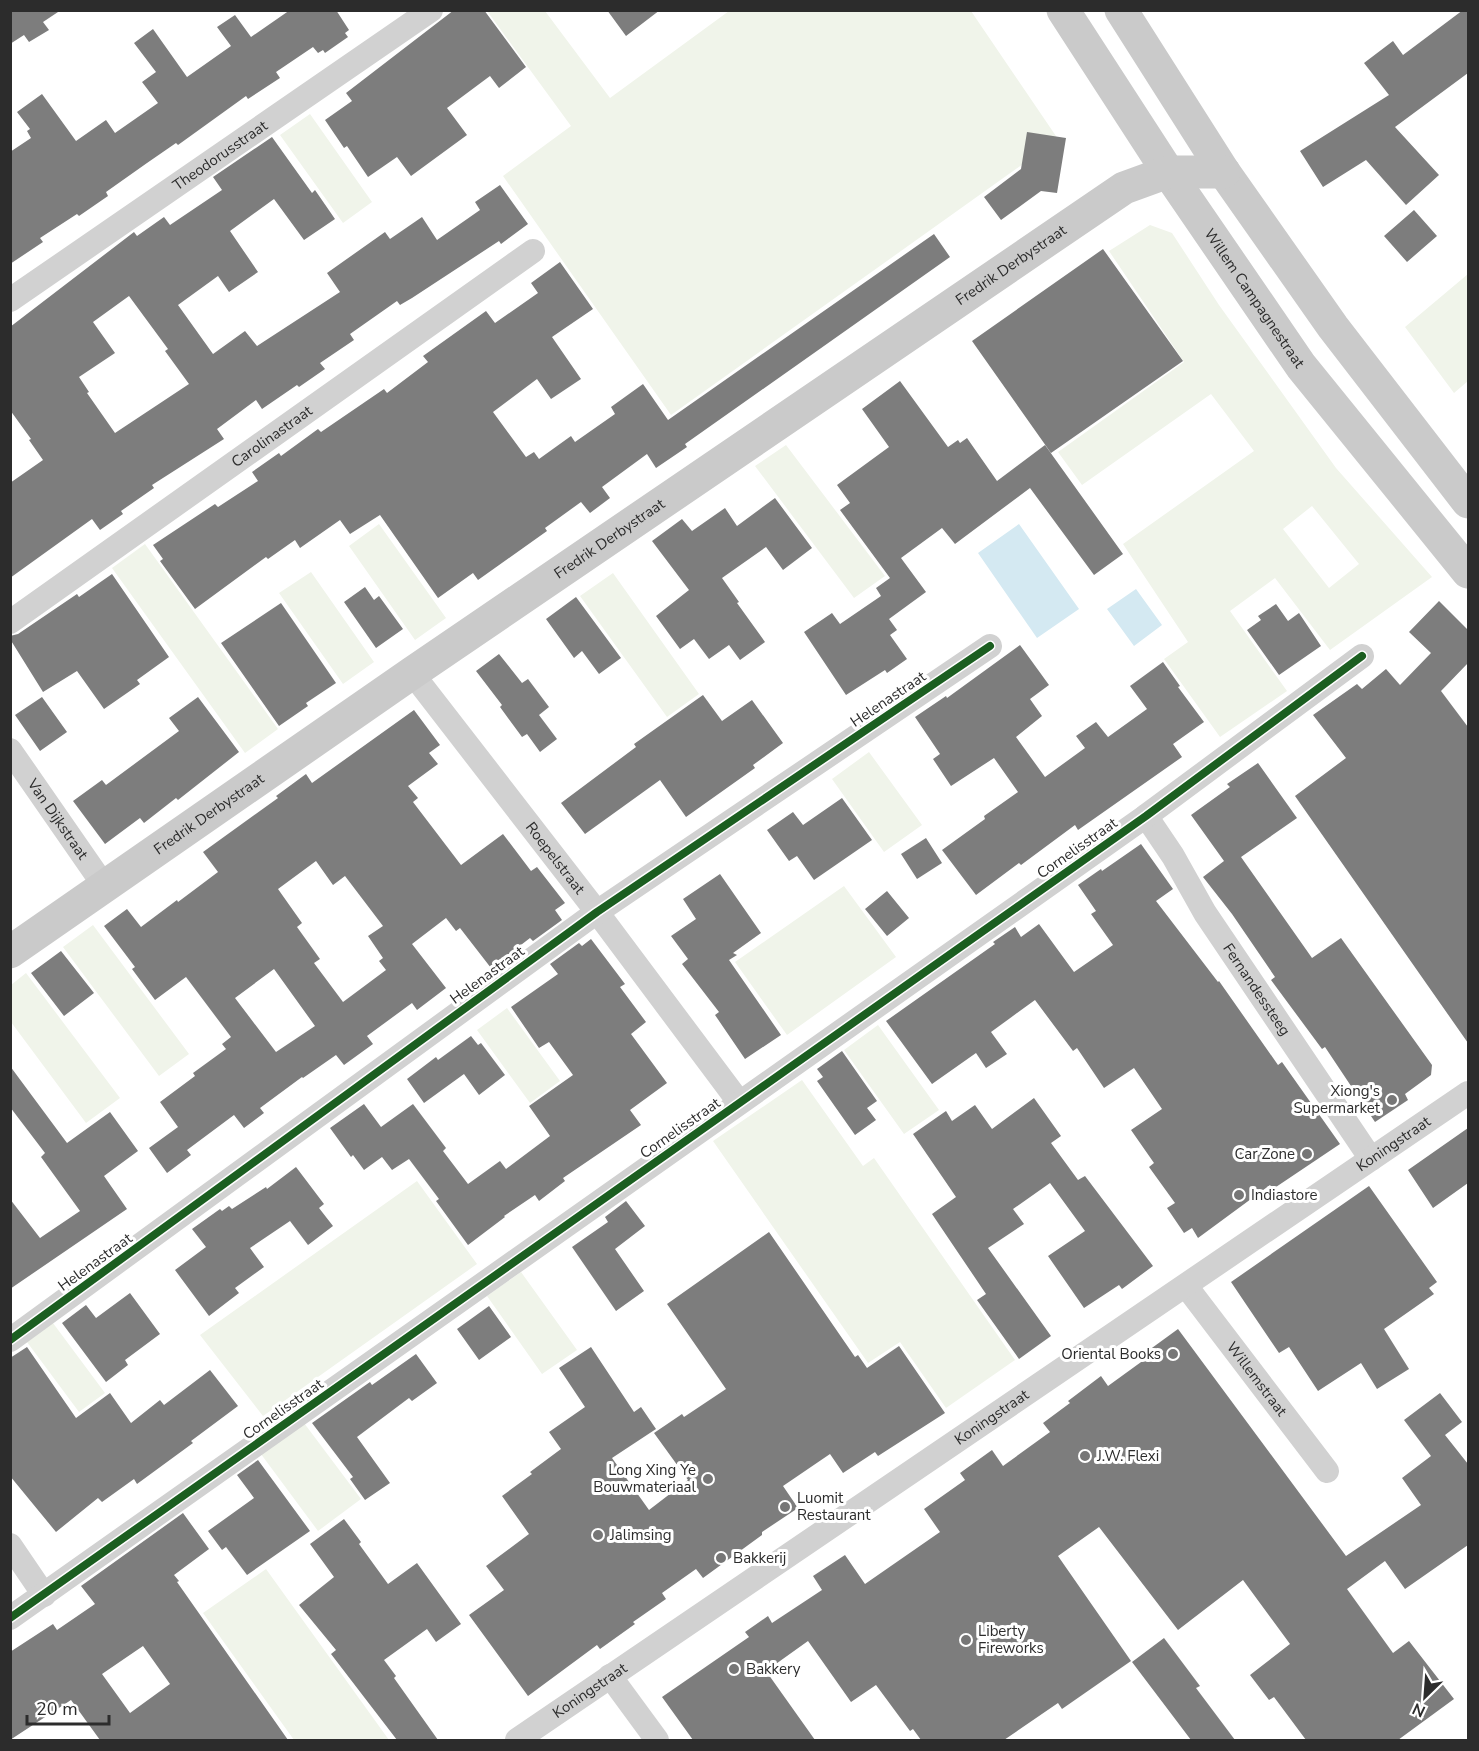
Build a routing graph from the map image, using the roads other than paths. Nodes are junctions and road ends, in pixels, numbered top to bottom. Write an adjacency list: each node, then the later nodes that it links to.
1 (431, 10): 7 (street, Theodorusstraat)
2 (1063, 10): 4 (main road, Willem Campagnestraat)
3 (1121, 10): 5 (main road)
4 (1168, 172): 5 (main road, Fredrik Derbystraat); 9 (main road, Willem Campagnestraat); 13 (main road, Fredrik Derbystraat)
5 (1224, 172): 8 (main road)
6 (533, 251): 10 (street, Carolinastraat)
7 (10, 300)
8 (1468, 502)
9 (1468, 572)
10 (10, 622)
11 (990, 646): 17 (street, Helenastraat)
12 (1362, 656): 15 (street, Cornelisstraat)
13 (412, 673): 16 (main road, Fredrik Derbystraat); 17 (street, Roepelstraat)
14 (10, 750): 16 (street, Van Dijkstraat)
15 (1146, 816): 20 (street, Cornelisstraat); 21 (street, Fernandessteeg)
16 (105, 887): 18 (main road, Fredrik Derbystraat)
17 (597, 912): 20 (street, Roepelstraat); 23 (street, Helenastraat)
18 (10, 952)
19 (1468, 1093): 21 (street, Koningstraat)
20 (739, 1102): 26 (street, Cornelisstraat)
21 (1371, 1159): 22 (street, Koningstraat)
22 (1186, 1286): 24 (street, Willemstraat); 28 (street, Koningstraat)
23 (10, 1340)
24 (1327, 1471)
25 (10, 1545): 26 (street)
26 (44, 1595): 27 (street, Cornelisstraat)
27 (10, 1618)
28 (610, 1676): 29 (street, Koningstraat); 30 (street)
29 (517, 1740)
30 (657, 1740)

